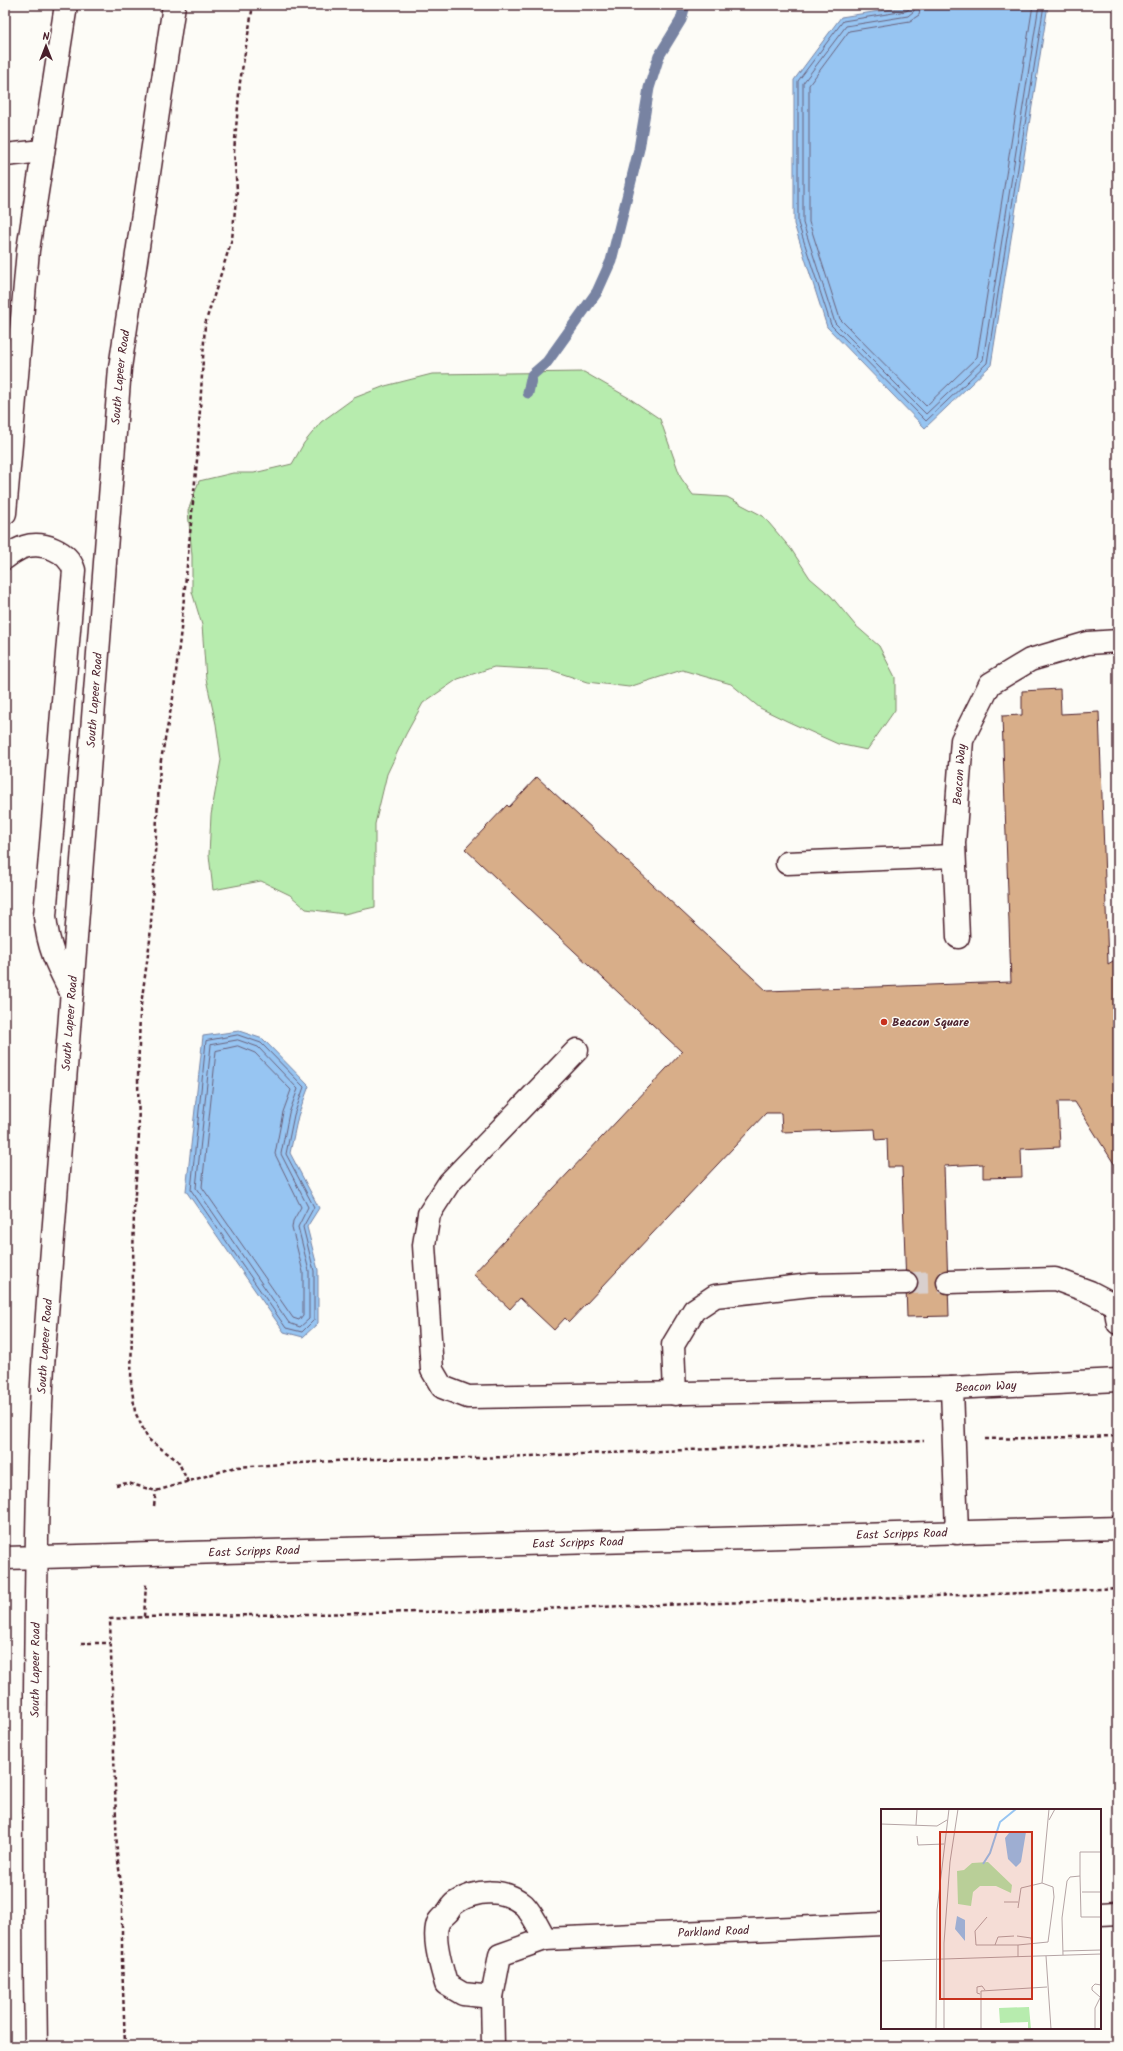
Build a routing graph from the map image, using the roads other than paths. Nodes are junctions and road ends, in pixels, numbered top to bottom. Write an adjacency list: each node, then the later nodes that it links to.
1 (55, 5): 3 (main road)
2 (174, 5): 12 (main road, South Lapeer Road)
3 (64, 15): 4 (main road)
4 (43, 151): 5 (main road); 6 (main road)
5 (5, 155)
6 (5, 513)
7 (5, 558): 12 (main road)
8 (1118, 641): 9 (main road, Beacon Way)
9 (954, 856): 10 (main road); 11 (main road, Beacon Way)
10 (787, 863)
11 (958, 937)
12 (72, 994): 22 (main road, South Lapeer Road)
13 (577, 1050): 19 (main road)
14 (948, 1282): 16 (main road)
15 (906, 1283): 19 (main road)
16 (1118, 1323)
17 (1118, 1380): 18 (main road, Beacon Way)
18 (952, 1388): 19 (main road); 21 (main road, Beacon Way)
19 (675, 1394)
20 (1118, 1528): 21 (main road, East Scripps Road)
21 (957, 1533): 22 (main road, East Scripps Road)
22 (37, 1556): 23 (main road, East Scripps Road); 29 (main road, South Lapeer Road)
23 (5, 1558)
24 (1101, 1914): 25 (main road)
25 (1118, 1914)
26 (881, 1924): 27 (main road, Parkland Road)
27 (545, 1939): 28 (main road, Parkland Road); 28 (main road)
28 (492, 1997): 30 (main road, Parkland Road)
29 (36, 2046)
30 (493, 2046)

